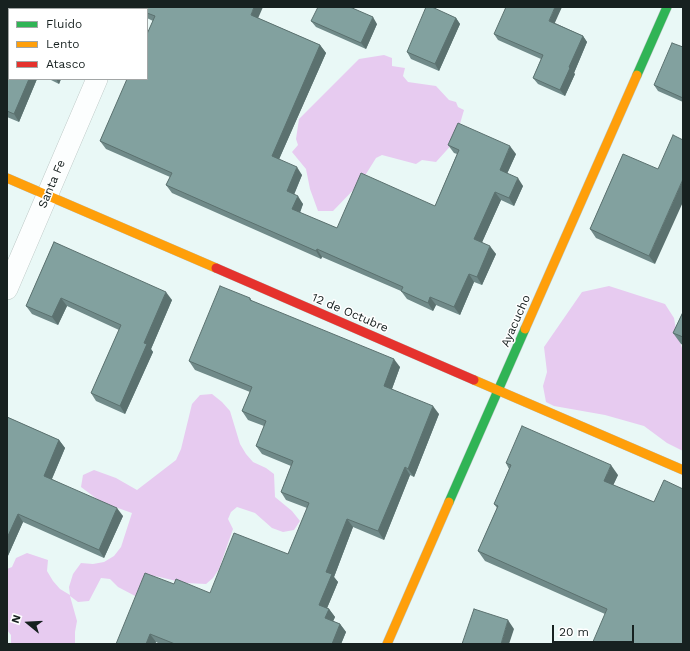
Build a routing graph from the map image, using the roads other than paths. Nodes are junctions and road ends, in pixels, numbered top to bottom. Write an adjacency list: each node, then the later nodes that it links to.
1 (667, 7): 6 (street, Ayacucho)
2 (97, 80): 4 (street, Santa Fe)
3 (7, 178): 4 (street, 12 de Octubre)
4 (47, 195): 5 (street, Santa Fe); 6 (street, 12 de Octubre)
5 (7, 289)
6 (499, 390): 7 (street, 12 de Octubre); 8 (street, Ayacucho)
7 (683, 470)
8 (387, 644)

